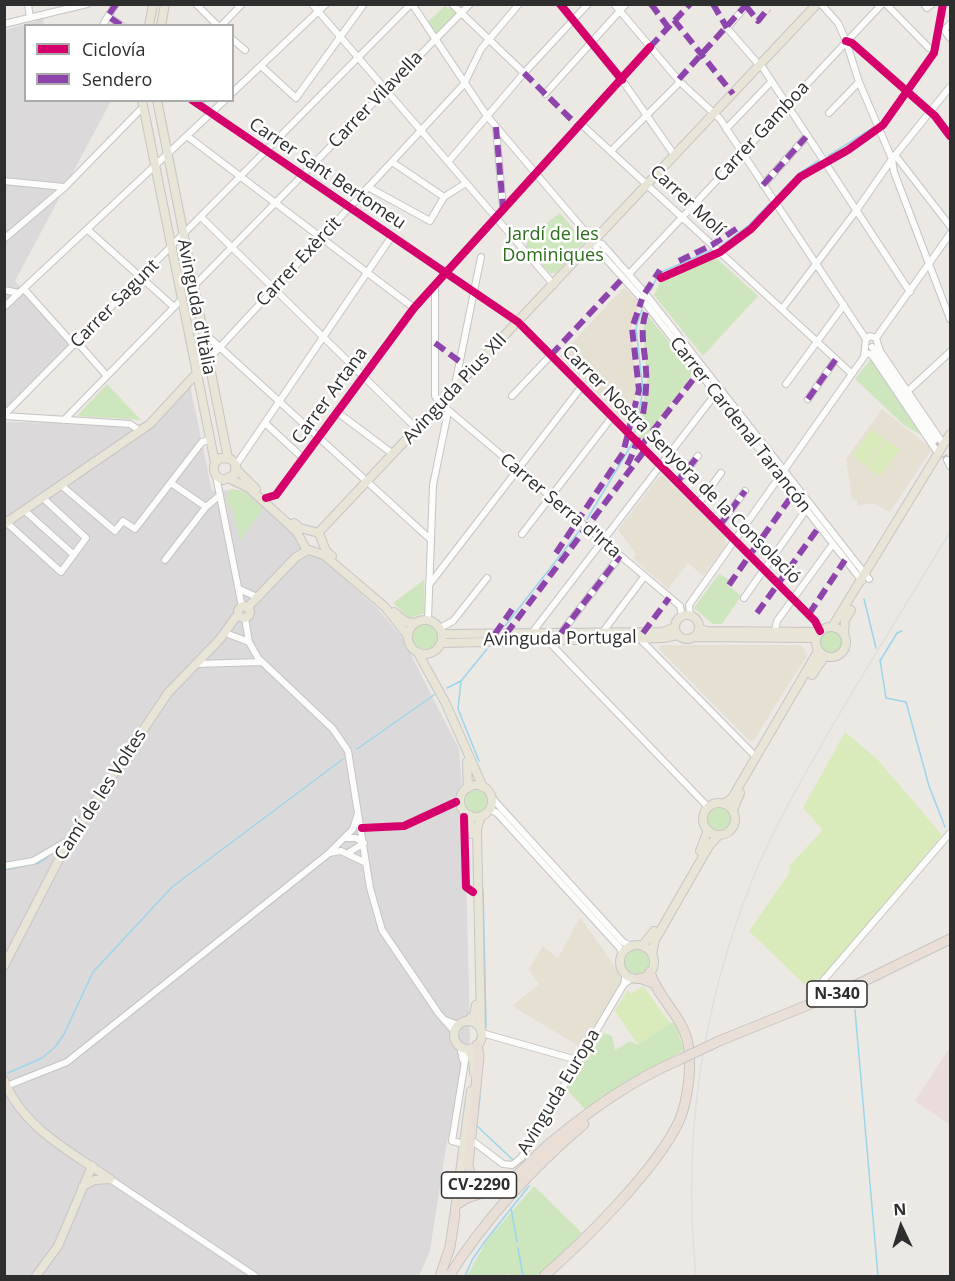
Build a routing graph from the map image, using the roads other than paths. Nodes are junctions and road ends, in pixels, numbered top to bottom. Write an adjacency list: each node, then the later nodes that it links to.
1 (28, 4): 28 (street)
2 (87, 4): 28 (street)
3 (116, 4): 27 (street)
4 (153, 4): 33 (main road)
5 (165, 4): 34 (main road)
6 (196, 4): 35 (street)
7 (242, 4): 36 (street)
8 (312, 4): 24 (street)
9 (326, 4): 24 (street)
10 (364, 4): 38 (street)
11 (412, 4): 40 (street, Carrer Cardenal Tarancón); 48 (street, Carrer Sagunt)
12 (452, 4): 26 (street)
13 (470, 4): 26 (street, Carrer Vilavella)
14 (519, 4): 41 (street, Carrer Exèrcit)
15 (560, 4): 29 (street)
16 (588, 4): 29 (street)
17 (614, 4): 25 (street)
18 (626, 4): 25 (street)
19 (819, 4): 43 (street); 49 (main road, Avinguda Pius XII)
20 (884, 4): 43 (street, Carrer Gamboa); 46 (street)
21 (924, 4): 22 (street)
22 (932, 4)
23 (746, 6): 49 (street)
24 (318, 12): 38 (street); 50 (street)
25 (619, 12): 44 (street); 45 (street)
26 (462, 13): 40 (street, Carrer Vilavella); 41 (street)
27 (108, 16): 31 (street); 32 (street)
28 (30, 18): 30 (street)
29 (573, 20): 44 (street); 51 (street)
30 (4, 24)
31 (104, 24)
32 (119, 24)
33 (148, 24)
34 (161, 24)
35 (218, 24)
36 (222, 24)
37 (951, 24): 39 (street)
38 (340, 37): 48 (street); 50 (street)
39 (951, 38)
40 (434, 39): 56 (street, Carrer Cardenal Tarancón); 58 (street, Carrer Vilavella)
41 (489, 40): 51 (street); 56 (street, Carrer Exèrcit)
42 (234, 41): 47 (street)
43 (846, 41): 55 (street); 65 (street, Carrer Gamboa); 68 (street)
44 (591, 42): 52 (street); 60 (street)
45 (650, 48): 52 (street, Carrer Artana); 53 (street)
46 (929, 48)
47 (245, 50)
48 (359, 59): 58 (street); 79 (street, Carrer Sagunt)
49 (760, 65): 54 (street); 69 (main road, Avinguda Pius XII)
50 (261, 66): 59 (street)
51 (524, 73): 70 (street)
52 (622, 80): 71 (street); 72 (street, Carrer Artana)
53 (680, 82): 69 (street); 71 (street)
54 (771, 82): 65 (street); 74 (street)
55 (859, 82): 67 (street); 84 (street)
56 (465, 84): 70 (street, Carrer Cardenal Tarancón); 75 (street, Carrer Exèrcit)
57 (951, 87): 68 (street)
58 (386, 90): 75 (street); 91 (street, Carrer Vilavella)
59 (234, 91)
60 (545, 94)
61 (156, 102): 82 (main road, Avinguda d'Itàlia)
62 (195, 102): 66 (street, Carrer Sant Bertomeu)
63 (223, 102): 66 (street)
64 (143, 103): 87 (main road, Avinguda d'Itàlia); 97 (street)
65 (787, 105): 78 (street); 81 (street, Carrer Gamboa)
66 (211, 113): 76 (street); 79 (street, Carrer Sant Bertomeu)
67 (829, 113)
68 (932, 113): 77 (street); 84 (street)
69 (715, 114): 74 (street); 83 (main road, Avinguda Pius XII)
70 (487, 116): 73 (street, Carrer Cardenal Tarancón); 86 (street)
71 (646, 116): 80 (street); 83 (street)
72 (581, 124): 80 (street, Carrer Molí); 90 (street, Carrer Artana)
73 (496, 127): 90 (street, Carrer Cardenal Tarancón); 102 (street)
74 (726, 129): 81 (street)
75 (421, 130): 85 (street, Carrer Exèrcit); 86 (street)
76 (187, 136): 82 (street); 92 (street)
77 (951, 136)
78 (806, 137): 96 (street); 103 (street)
79 (267, 151): 91 (street, Carrer Sant Bertomeu); 92 (street, Carrer Sagunt)
80 (611, 152): 95 (street, Carrer Molí)
81 (743, 152): 96 (street); 106 (street, Carrer Gamboa)
82 (166, 156): 87 (street); 110 (main road, Avinguda d'Itàlia)
83 (675, 156): 95 (main road, Avinguda Pius XII)
84 (893, 157): 88 (street); 89 (street); 103 (street)
85 (392, 162): 98 (street, Carrer Exèrcit); 99 (street)
86 (448, 162): 94 (street)
87 (155, 167): 108 (street); 115 (main road, Avinguda d'Itàlia)
88 (905, 168): 89 (street); 107 (street)
89 (894, 172): 119 (street)
90 (535, 174): 102 (street, Carrer Artana); 114 (street, Carrer Cardenal Tarancón)
91 (303, 175): 100 (street, Carrer Vilavella); 101 (street, Carrer Sant Bertomeu)
92 (241, 177): 100 (street); 104 (street, Carrer Sagunt)
93 (4, 181): 97 (street)
94 (466, 183): 99 (street); 105 (street)
95 (648, 185): 106 (street, Carrer Molí); 114 (main road, Avinguda Pius XII)
96 (763, 185): 118 (street)
97 (65, 187): 113 (street)
98 (368, 188): 99 (street); 101 (street, Carrer Exèrcit)
99 (444, 197)
100 (276, 203): 112 (street); 116 (street, Carrer Vilavella)
101 (350, 207): 111 (street, Carrer Sant Bertomeu); 112 (street, Carrer Exèrcit)
102 (503, 208): 105 (street, Carrer Artana)
103 (856, 211): 118 (street); 132 (street)
104 (201, 217): 110 (street, Carrer Sagunt); 116 (street)
105 (495, 217): 121 (street, Carrer Artana); 125 (street)
106 (682, 217): 123 (street, Carrer Gamboa); 138 (street, Carrer Molí)
107 (951, 226)
108 (88, 230): 124 (street); 130 (street)
109 (951, 234): 119 (street)
110 (182, 236): 115 (street, Carrer Sagunt); 127 (main road, Avinguda d'Itàlia)
111 (392, 236): 121 (street, Carrer Sant Bertomeu); 122 (street)
112 (322, 238): 122 (street); 128 (street, Carrer Exèrcit)
113 (4, 239)
114 (594, 242): 120 (street, Carrer Cardenal Tarancón); 123 (street, Carrer Cardenal Tarancón); 125 (main road, Avinguda Pius XII)
115 (171, 248): 124 (street, Carrer Sagunt); 133 (main road, Avinguda d'Itàlia)
116 (232, 248): 127 (street, Carrer Vilavella); 128 (street)
117 (481, 257): 131 (street)
118 (816, 264): 134 (street); 138 (street)
119 (927, 264): 132 (street); 139 (street)
120 (616, 271): 123 (street); 163 (street, Carrer Cardenal Tarancón)
121 (446, 272): 126 (street, Carrer Artana); 131 (street, Carrer Sant Bertomeu)
122 (367, 273): 137 (street); 142 (street)
123 (628, 274): 163 (street, Carrer Cardenal Tarancón)
124 (141, 277): 136 (street); 144 (street, Carrer Sagunt)
125 (554, 285): 140 (main road, Avinguda Pius XII)
126 (435, 286): 137 (street, Carrer Artana); 167 (street)
127 (192, 288): 141 (main road, Avinguda d'Itàlia)
128 (274, 289): 142 (street); 146 (street, Carrer Exèrcit)
129 (4, 290): 130 (street)
130 (21, 291): 135 (street); 144 (street)
131 (473, 291): 140 (street, Carrer Nostra Senyora de la Consolació); 152 (street)
132 (909, 292): 145 (street)
133 (181, 300): 136 (street); 155 (main road, Avinguda d'Itàlia)
134 (844, 305): 143 (street); 145 (street)
135 (4, 307)
136 (174, 307): 157 (street)
137 (414, 308): 158 (street, Carrer Artana)
138 (782, 309): 143 (street, Carrer Molí)
139 (951, 319)
140 (518, 322): 148 (street, Carrer Nostra Senyora de la Consolació); 154 (main road, Avinguda Pius XII)
141 (201, 330): 146 (street); 151 (main road, Avinguda d'Itàlia)
142 (323, 337): 158 (street); 166 (street)
143 (817, 341): 150 (street, Carrer Molí); 159 (street)
144 (76, 344): 157 (street); 170 (street, Carrer Sagunt)
145 (870, 346): 149 (street); 153 (street); 156 (street); 162 (street)
146 (220, 348): 151 (street, Carrer Exèrcit); 166 (street)
147 (951, 352): 162 (street)
148 (551, 355): 160 (street, Carrer Nostra Senyora de la Consolació); 164 (street)
149 (878, 356): 153 (street); 179 (street)
150 (836, 359): 156 (street, Carrer Molí); 165 (street)
151 (207, 361): 184 (main road, Avinguda d'Itàlia)
152 (459, 361): 154 (street); 161 (street)
153 (878, 366): 181 (street)
154 (473, 370): 161 (main road, Avinguda Pius XII)
155 (196, 374): 175 (main road); 178 (main road, Avinguda d'Itàlia)
156 (852, 374): 191 (street)
157 (108, 376): 172 (street)
158 (363, 376): 168 (street, Carrer Artana); 174 (street)
159 (786, 384)
160 (582, 386): 171 (street, Carrer Nostra Senyora de la Consolació); 189 (street)
161 (454, 390): 167 (main road, Avinguda Pius XII)
162 (909, 390): 180 (street)
163 (718, 391): 187 (street); 191 (street, Carrer Cardenal Tarancón)
164 (513, 396)
165 (808, 399)
166 (279, 402): 173 (street); 177 (street)
167 (441, 404): 169 (street, Carrer Serra d'Irta); 174 (main road, Avinguda Pius XII)
168 (337, 412): 177 (street, Carrer Artana); 182 (street)
169 (448, 412): 189 (street, Carrer Serra d'Irta); 211 (street)
170 (4, 416): 172 (street)
171 (612, 417): 187 (street, Carrer Nostra Senyora de la Consolació); 200 (street)
172 (64, 420): 175 (street)
173 (265, 423): 185 (street); 188 (street)
174 (417, 429): 182 (main road, Avinguda Pius XII)
175 (140, 431): 197 (main road)
176 (951, 434): 180 (main road)
177 (318, 437): 185 (street, Carrer Artana); 194 (street)
178 (209, 440): 186 (main road, Avinguda d'Itàlia); 196 (street)
179 (935, 440)
180 (947, 443): 181 (main road); 223 (main road)
181 (938, 453): 223 (main road)
182 (393, 454): 194 (main road, Avinguda Pius XII)
183 (698, 456): 195 (street)
184 (228, 458): 186 (main road); 188 (main road)
185 (303, 458): 202 (street, Carrer Artana)
186 (215, 463): 192 (main road)
187 (660, 465): 195 (street, Carrer Nostra Senyora de la Consolació); 213 (street)
188 (236, 467): 193 (main road); 202 (main road)
189 (517, 470): 200 (street, Carrer Serra d'Irta); 224 (street)
190 (721, 472): 203 (street)
191 (782, 474): 205 (street, Carrer Cardenal Tarancón); 212 (street); 223 (street, Carrer Cardenal Tarancón)
192 (216, 476): 193 (main road); 199 (street)
193 (228, 479): 199 (street); 216 (main road)
194 (367, 482): 209 (main road, Avinguda Pius XII); 211 (street)
195 (677, 482): 203 (street, Carrer Nostra Senyora de la Consolació)
196 (171, 483): 197 (street); 204 (street)
197 (62, 486): 201 (main road)
198 (745, 490): 208 (street)
199 (220, 495): 204 (street); 225 (street)
200 (550, 497): 210 (street); 213 (street, Carrer Serra d'Irta)
201 (43, 498): 206 (main road); 217 (street)
202 (266, 498): 209 (main road)
203 (698, 504): 208 (street, Carrer Nostra Senyora de la Consolació)
204 (206, 507): 219 (street)
205 (806, 510): 215 (street, Carrer Cardenal Tarancón); 220 (street)
206 (25, 511): 207 (main road); 217 (street)
207 (6, 524): 217 (street)
208 (720, 525): 212 (street, Carrer Nostra Senyora de la Consolació)
209 (314, 532): 214 (main road); 216 (main road, Avinguda Pius XII)
210 (522, 534)
211 (430, 538): 224 (street)
212 (735, 540): 220 (street, Carrer Nostra Senyora de la Consolació); 229 (street)
213 (602, 541): 218 (street, Carrer Serra d'Irta); 242 (street)
214 (322, 542): 216 (main road); 234 (main road)
215 (832, 544): 223 (street, Carrer Cardenal Tarancón); 228 (street)
216 (306, 546): 226 (main road); 241 (main road)
217 (74, 555)
218 (620, 556): 221 (street, Carrer Serra d'Irta); 246 (street)
219 (165, 560)
220 (764, 570): 227 (street); 228 (street, Carrer Nostra Senyora de la Consolació)
221 (644, 577): 230 (street, Carrer Serra d'Irta); 239 (street)
222 (487, 578): 245 (street)
223 (866, 579): 235 (main road); 244 (main road)
224 (429, 585): 233 (street)
225 (239, 589): 226 (street); 231 (street)
226 (257, 597): 231 (main road)
227 (744, 598)
228 (793, 598): 237 (street); 243 (street, Carrer Nostra Senyora de la Consolació)
229 (689, 605): 230 (street); 232 (street)
230 (680, 606): 232 (street)
231 (243, 613): 240 (main road, Camí de les Voltes); 249 (main road, Camí de les Voltes); 252 (street)
232 (686, 616): 236 (main road); 238 (main road)
233 (428, 620): 234 (main road); 245 (main road)
234 (414, 623): 241 (main road)
235 (832, 627): 243 (main road); 244 (main road)
236 (699, 628): 237 (main road); 247 (main road)
237 (776, 630): 243 (main road)
238 (676, 631): 239 (main road, Avinguda Portugal); 247 (main road); 248 (main road, Avinguda Portugal)
239 (602, 633): 246 (main road, Avinguda Portugal)
240 (228, 634): 249 (main road, Camí de les Voltes); 252 (street)
241 (407, 634): 254 (main road)
242 (531, 634): 245 (main road, Avinguda Portugal); 246 (main road, Avinguda Portugal)
243 (819, 634): 247 (main road); 255 (main road)
244 (844, 634): 255 (main road)
245 (441, 635): 251 (main road, Avinguda Portugal); 256 (main road)
246 (563, 636): 250 (main road, Avinguda Portugal); 251 (main road, Avinguda Portugal); 257 (street)
247 (694, 637)
248 (653, 638): 250 (main road, Avinguda Portugal); 253 (street)
249 (220, 639): 259 (main road, Camí de les Voltes)
250 (640, 639): 253 (street)
251 (547, 640): 257 (street)
252 (249, 642): 258 (street)
253 (650, 650): 262 (street)
254 (418, 653): 256 (main road); 260 (main road)
255 (821, 653): 262 (main road); 270 (main road)
256 (430, 654): 260 (main road)
257 (562, 654): 267 (street)
258 (262, 662): 259 (street); 268 (street)
259 (195, 664): 277 (main road, Camí de les Voltes)
260 (433, 680): 261 (main road)
261 (465, 749): 263 (main road); 264 (main road)
262 (756, 757): 266 (main road)
263 (483, 787): 264 (main road); 265 (main road)
264 (468, 788): 271 (main road)
265 (492, 798): 269 (main road); 284 (street)
266 (724, 804): 267 (main road); 270 (main road)
267 (708, 807): 273 (main road)
268 (359, 809): 276 (street); 278 (street)
269 (489, 809): 272 (main road); 286 (street)
270 (733, 810): 275 (main road)
271 (469, 815): 272 (main road); 293 (main road)
272 (481, 816): 295 (main road, CV-2290)
273 (708, 830): 275 (main road); 285 (main road)
274 (951, 833): 291 (street)
275 (719, 834): 287 (main road)
276 (346, 838): 278 (street); 279 (street)
277 (69, 840): 282 (street); 288 (main road, Camí de les Voltes)
278 (364, 843): 280 (street); 281 (street)
279 (328, 854): 280 (street); 298 (street)
280 (348, 854): 281 (street)
281 (367, 864): 294 (street)
282 (4, 866)
283 (951, 939): 296 (highway, N-340, bridge)
284 (631, 946): 285 (main road); 286 (main road)
285 (642, 946): 287 (main road)
286 (622, 954): 290 (main road)
287 (652, 954): 289 (main road)
288 (5, 961)
289 (650, 972): 290 (main road); 292 (highway)
290 (633, 977): 292 (highway); 297 (street, Avinguda Europa)
291 (822, 982)
292 (653, 983): 312 (highway)
293 (467, 1021): 294 (main road); 295 (main road)
294 (457, 1029): 295 (main road)
295 (474, 1041): 297 (street); 299 (highway, CV-2290); 299 (street, Avinguda Europa)
296 (681, 1059): 301 (highway, N-340); 305 (highway, N-340)
297 (578, 1060): 299 (street, Avinguda Europa)
298 (5, 1085): 300 (main road)
299 (467, 1143): 304 (highway, CV-2290); 306 (main road, CV-2290)
300 (92, 1166): 302 (main road); 303 (main road)
301 (522, 1170): 304 (highway, CV-2290); 310 (highway, N-340)
302 (110, 1179): 303 (main road); 308 (street)
303 (83, 1186): 307 (main road)
304 (491, 1190): 306 (highway)
305 (506, 1200): 310 (highway, N-340); 311 (highway)
306 (456, 1209): 309 (highway, CV-2290)
307 (36, 1276)
308 (255, 1276)
309 (440, 1276)
310 (447, 1276)
311 (456, 1276)
312 (544, 1276)

